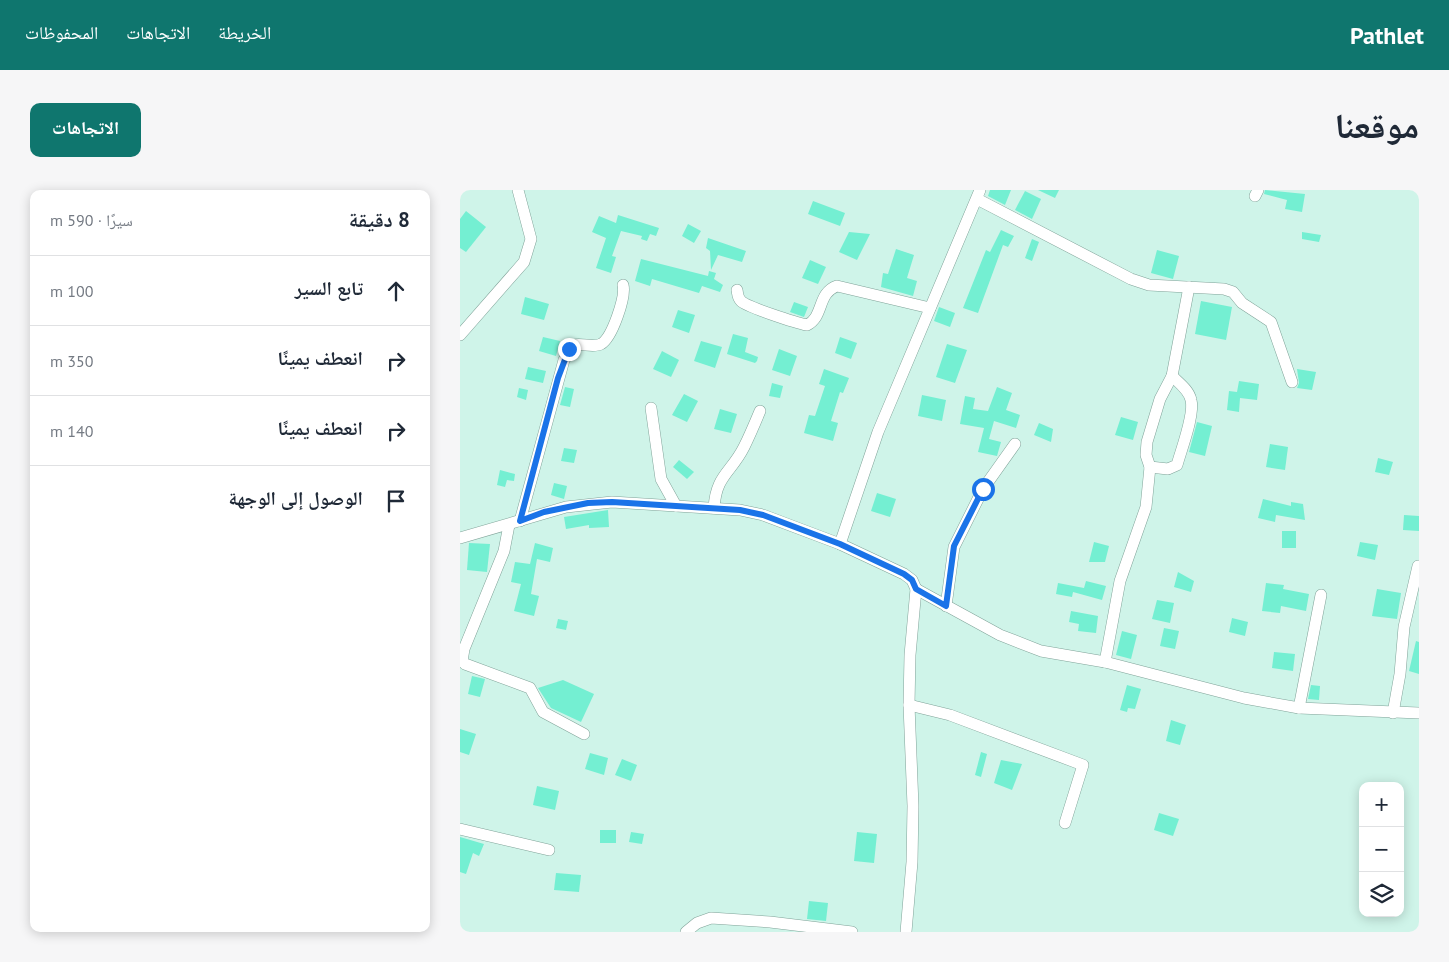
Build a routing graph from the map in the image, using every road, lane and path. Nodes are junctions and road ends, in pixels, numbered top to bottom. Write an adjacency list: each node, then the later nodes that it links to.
1 (518, 190): 7 (street)
2 (979, 194): 4 (street); 6 (street)
3 (623, 286): 16 (street)
4 (1189, 287): 8 (street); 9 (street)
5 (737, 290): 6 (street)
6 (930, 308): 19 (street)
7 (460, 334)
8 (1172, 376): 13 (street); 13 (street)
9 (1292, 382)
10 (651, 408): 14 (street)
11 (760, 411): 15 (street)
12 (1015, 444): 23 (street)
13 (1150, 467): 24 (street)
14 (676, 506): 15 (street); 16 (street)
15 (714, 508): 19 (street)
16 (520, 521): 17 (street)
17 (509, 524): 18 (street); 29 (street)
18 (460, 538)
19 (840, 544): 21 (street)
20 (1418, 566): 27 (street)
21 (916, 589): 23 (street); 25 (street)
22 (1321, 595): 26 (street)
23 (946, 606): 24 (street)
24 (1105, 662): 26 (street)
25 (910, 706): 30 (street); 35 (street)
26 (1299, 708): 27 (street)
27 (1393, 713): 28 (street)
28 (1419, 713)
29 (584, 734)
30 (1066, 823)
31 (460, 829): 32 (street)
32 (549, 850)
33 (686, 932): 34 (street)
34 (852, 932)
35 (906, 932)

